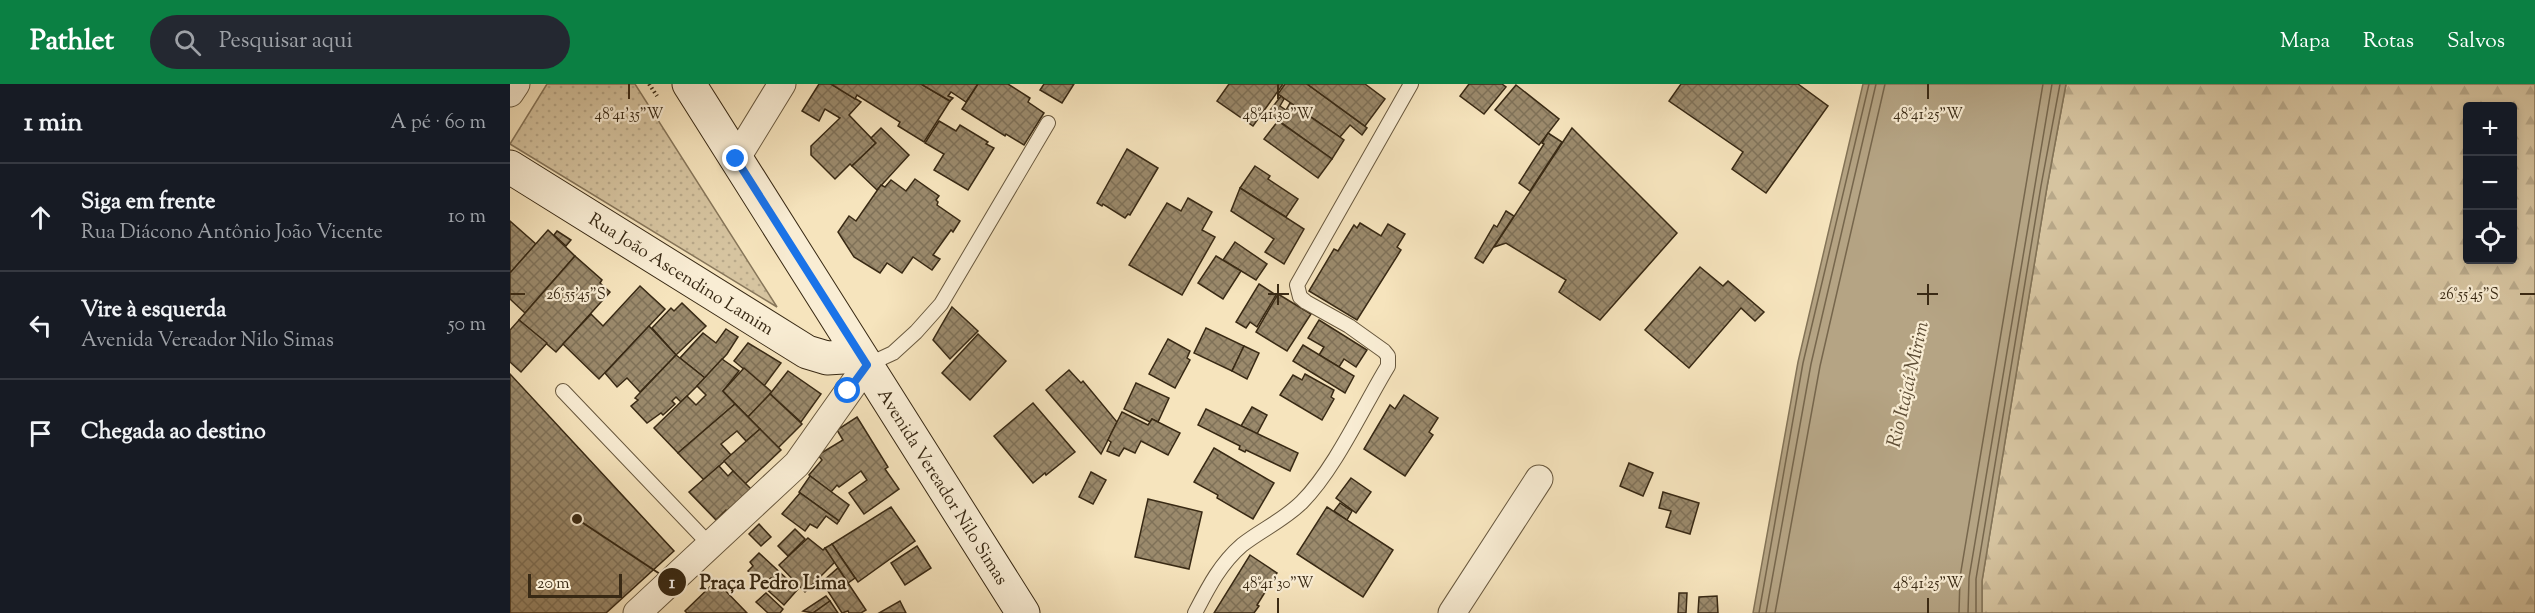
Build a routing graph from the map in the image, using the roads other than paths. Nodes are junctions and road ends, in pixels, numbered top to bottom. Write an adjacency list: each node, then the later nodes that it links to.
1 (516, 84): 5 (street)
2 (689, 84): 7 (main road, Avenida Vereador Nilo Simas)
3 (783, 84): 7 (street)
4 (1411, 84): 15 (lane)
5 (510, 93)
6 (1048, 123): 9 (lane)
7 (736, 159): 9 (main road, Avenida Vereador Nilo Simas)
8 (510, 167): 9 (main road, Rua João Ascendino Lamim)
9 (863, 361): 12 (street); 14 (main road, Avenida Vereador Nilo Simas)
10 (563, 391): 12 (lane)
11 (1539, 479): 16 (street)
12 (711, 546): 13 (street)
13 (638, 613)
14 (1023, 613)
15 (1195, 613)
16 (1452, 613)

